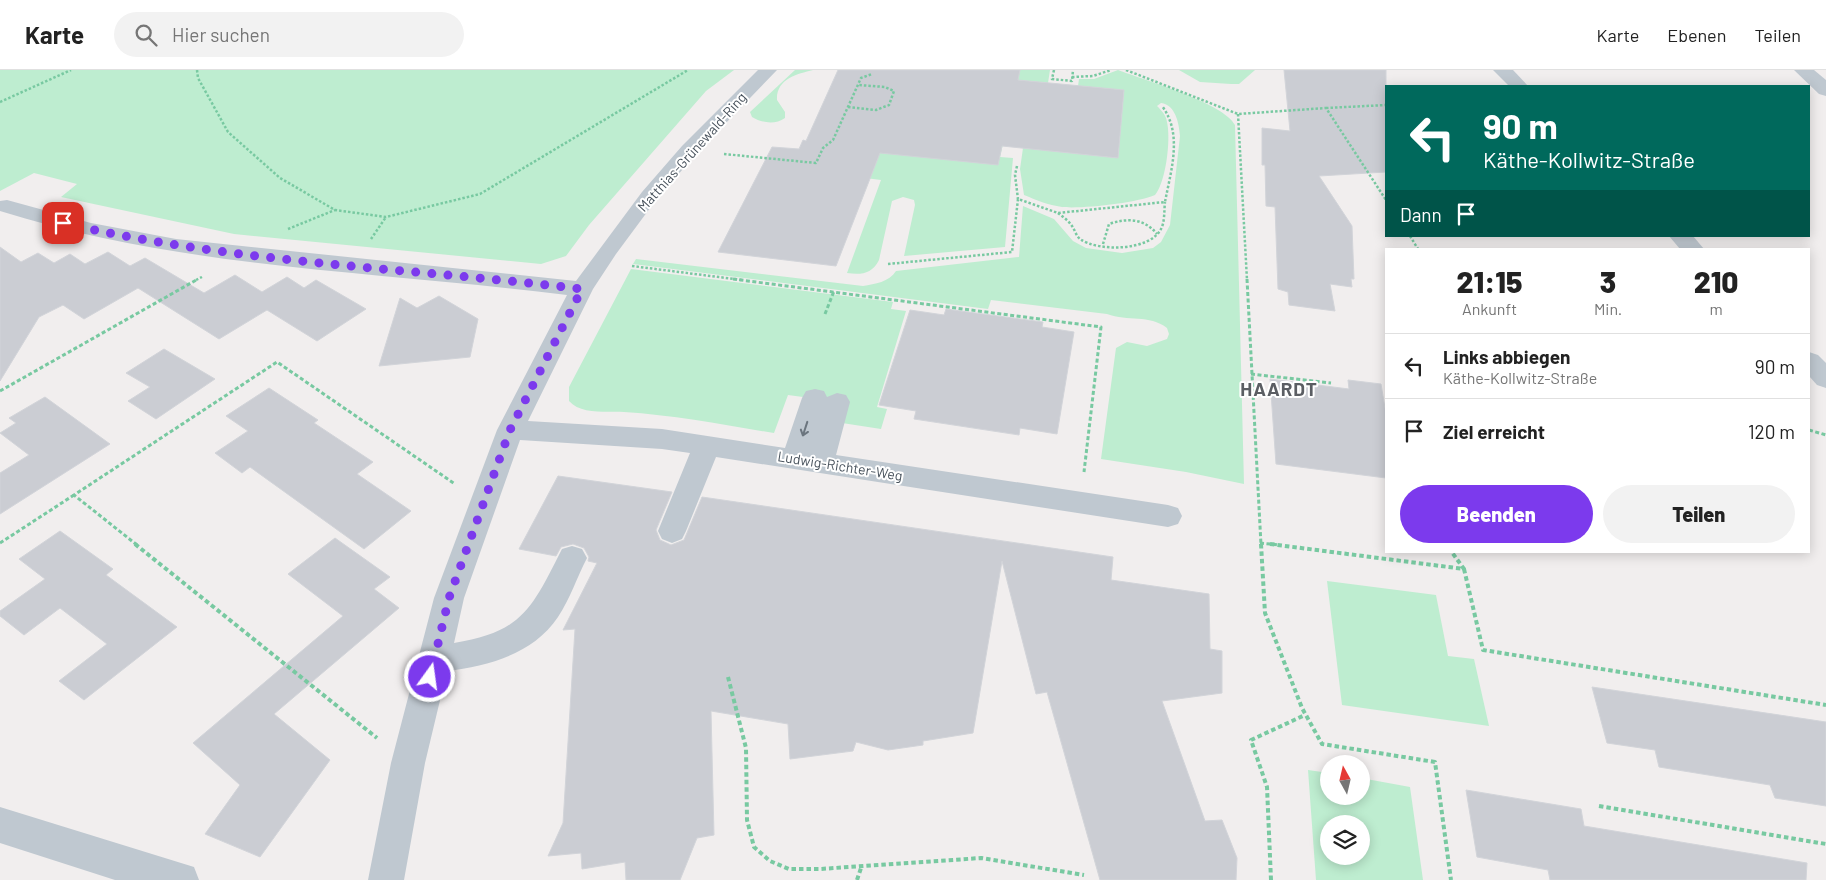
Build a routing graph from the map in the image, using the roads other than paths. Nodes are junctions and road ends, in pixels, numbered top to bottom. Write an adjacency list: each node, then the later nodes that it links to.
1 (768, 70): 9 (street, Matthias-Grünewald-Ring)
2 (1502, 70): 4 (street)
3 (1804, 70): 5 (street)
4 (1518, 85)
5 (1826, 90)
6 (7, 206): 9 (street)
7 (1681, 237): 8 (street)
8 (1692, 248)
9 (582, 289): 13 (street, Matthias-Grünewald-Ring)
10 (1810, 362): 11 (street)
11 (1826, 379)
12 (826, 400): 15 (street)
13 (510, 430): 14 (street, Ludwig-Richter-Weg); 19 (street, Matthias-Grünewald-Ring)
14 (707, 445): 15 (street, Ludwig-Richter-Weg); 17 (street)
15 (807, 461): 16 (street, Ludwig-Richter-Weg)
16 (1168, 516)
17 (672, 531)
18 (572, 558): 19 (street)
19 (434, 659): 22 (street, Matthias-Grünewald-Ring)
20 (0, 825): 21 (street)
21 (181, 880)
22 (386, 880)

